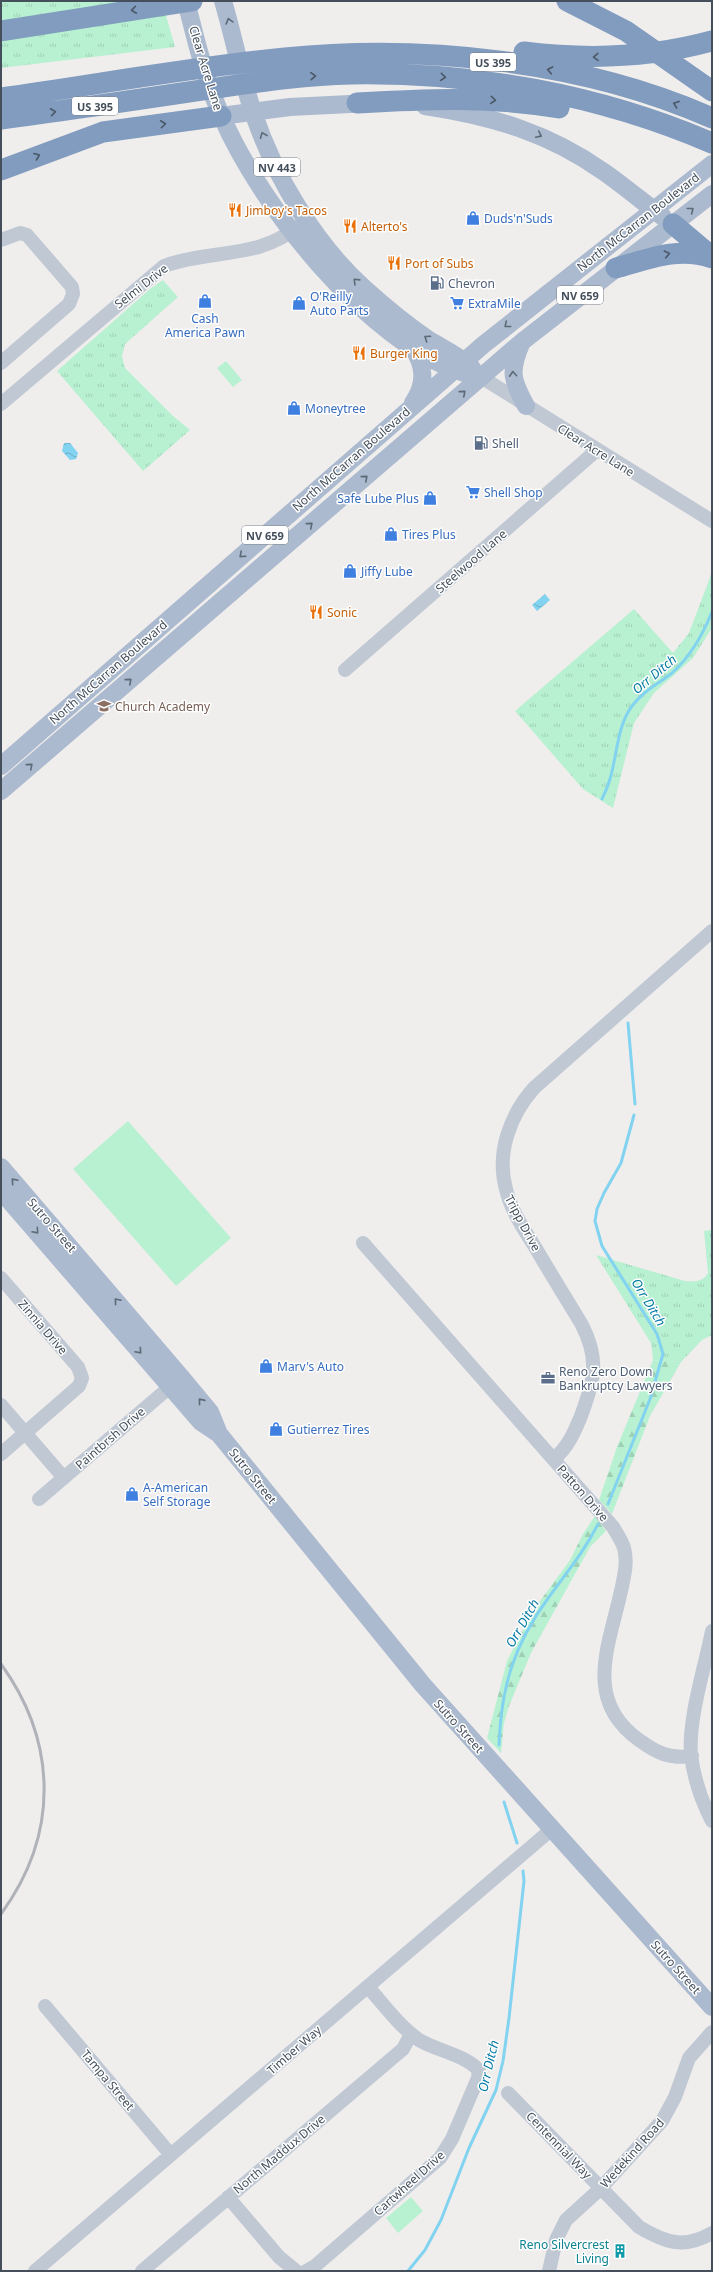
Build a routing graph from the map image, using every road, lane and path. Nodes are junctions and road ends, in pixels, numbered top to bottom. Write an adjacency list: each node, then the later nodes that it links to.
1 (188, 1): 4 (highway, one-way to 4); 13 (main road, Clear Acre Lane / NV 443)
2 (223, 1): 12 (main road, Clear Acre Lane / NV 443, one-way to 2)
3 (567, 1): 9 (highway)
4 (1, 31)
5 (712, 41): 6 (highway, one-way to 6)
6 (266, 53): 7 (highway, US 395); 14 (highway, US 395, one-way to 6)
7 (181, 66): 8 (highway); 10 (highway, US 395)
8 (1, 86)
9 (712, 91)
10 (1, 98)
11 (356, 103): 12 (main road); 17 (highway, one-way to 17); 21 (main road, one-way to 21)
12 (253, 112): 13 (main road); 22 (main road, Clear Acre Lane / NV 443, one-way to 12)
13 (221, 116): 19 (highway, one-way to 13); 24 (main road, Clear Acre Lane / NV 443)
14 (712, 118)
15 (1, 120): 16 (highway, US 395, one-way to 16)
16 (712, 143)
17 (712, 147)
18 (712, 164): 21 (main road, North McCarran Boulevard / NV 659)
19 (1, 170)
20 (711, 195): 23 (main road, North McCarran Boulevard / NV 659, one-way to 20)
21 (653, 210): 23 (main road); 31 (main road, North McCarran Boulevard / NV 659, one-way to 31)
22 (306, 220): 24 (street, Selmi Drive); 31 (main road, Clear Acre Lane / NV 443, one-way to 22)
23 (673, 224): 26 (highway); 27 (main road, North McCarran Boulevard / NV 659)
24 (292, 231): 29 (main road, Clear Acre Lane / NV 443); 33 (street, Selmi Drive)
25 (1, 240): 30 (street)
26 (712, 257): 27 (highway, one-way to 26)
27 (616, 268): 28 (main road, North McCarran Boulevard / NV 659)
28 (522, 341): 32 (main road, North McCarran Boulevard / NV 659); 34 (main road, one-way to 28)
29 (412, 347): 31 (main road, Clear Acre Lane / NV 443); 35 (main road)
30 (1, 363)
31 (459, 365): 32 (main road, Clear Acre Lane / NV 443); 35 (main road, North McCarran Boulevard / NV 659)
32 (481, 377): 34 (street, Clear Acre Lane); 40 (main road, North McCarran Boulevard / NV 659, one-way to 32)
33 (1, 404)
34 (526, 406): 36 (street, Clear Acre Lane)
35 (409, 409): 39 (main road, North McCarran Boulevard / NV 659, one-way to 39)
36 (597, 450): 37 (street, Clear Acre Lane); 38 (street, Steelwood Lane)
37 (712, 522)
38 (345, 670)
39 (1, 766)
40 (1, 791)
41 (712, 931): 50 (street, Tripp Drive)
42 (1, 1167): 46 (main road, Sutro Street, one-way to 42)
43 (1, 1191): 46 (main road, Sutro Street, one-way to 46)
44 (363, 1243): 50 (street, Patton Drive)
45 (1, 1278): 48 (street, Zinnia Drive)
46 (176, 1382): 51 (street, Paintbrsh Drive); 56 (main road, Sutro Street)
47 (1, 1405): 48 (street)
48 (25, 1433): 49 (street); 51 (street)
49 (1, 1454)
50 (554, 1460): 54 (street, Patton Drive)
51 (64, 1478): 52 (street, Paintbrsh Drive)
52 (39, 1500)
53 (712, 1631): 54 (street)
54 (692, 1756): 55 (street)
55 (712, 1821)
56 (552, 1829): 57 (street, Timber Way); 58 (main road, Sutro Street)
57 (368, 1987): 62 (street); 64 (street, Timber Way)
58 (704, 1991): 60 (main road, Sutro Street)
59 (44, 2006): 64 (street, Tampa Street)
60 (712, 2007)
61 (712, 2032): 65 (street, Wedekind Road)
62 (412, 2034): 66 (street, North Maddux Drive); 71 (street, Cartwheel Drive)
63 (508, 2093): 65 (street, Centennial Way)
64 (171, 2155): 68 (street, Timber Way)
65 (600, 2189): 67 (street, Centennial Way); 72 (street, Wedekind Road)
66 (228, 2197): 69 (street, North Maddux Drive); 70 (street)
67 (712, 2233)
68 (35, 2271)
69 (142, 2271)
70 (296, 2271)
71 (306, 2271)
72 (549, 2271)

